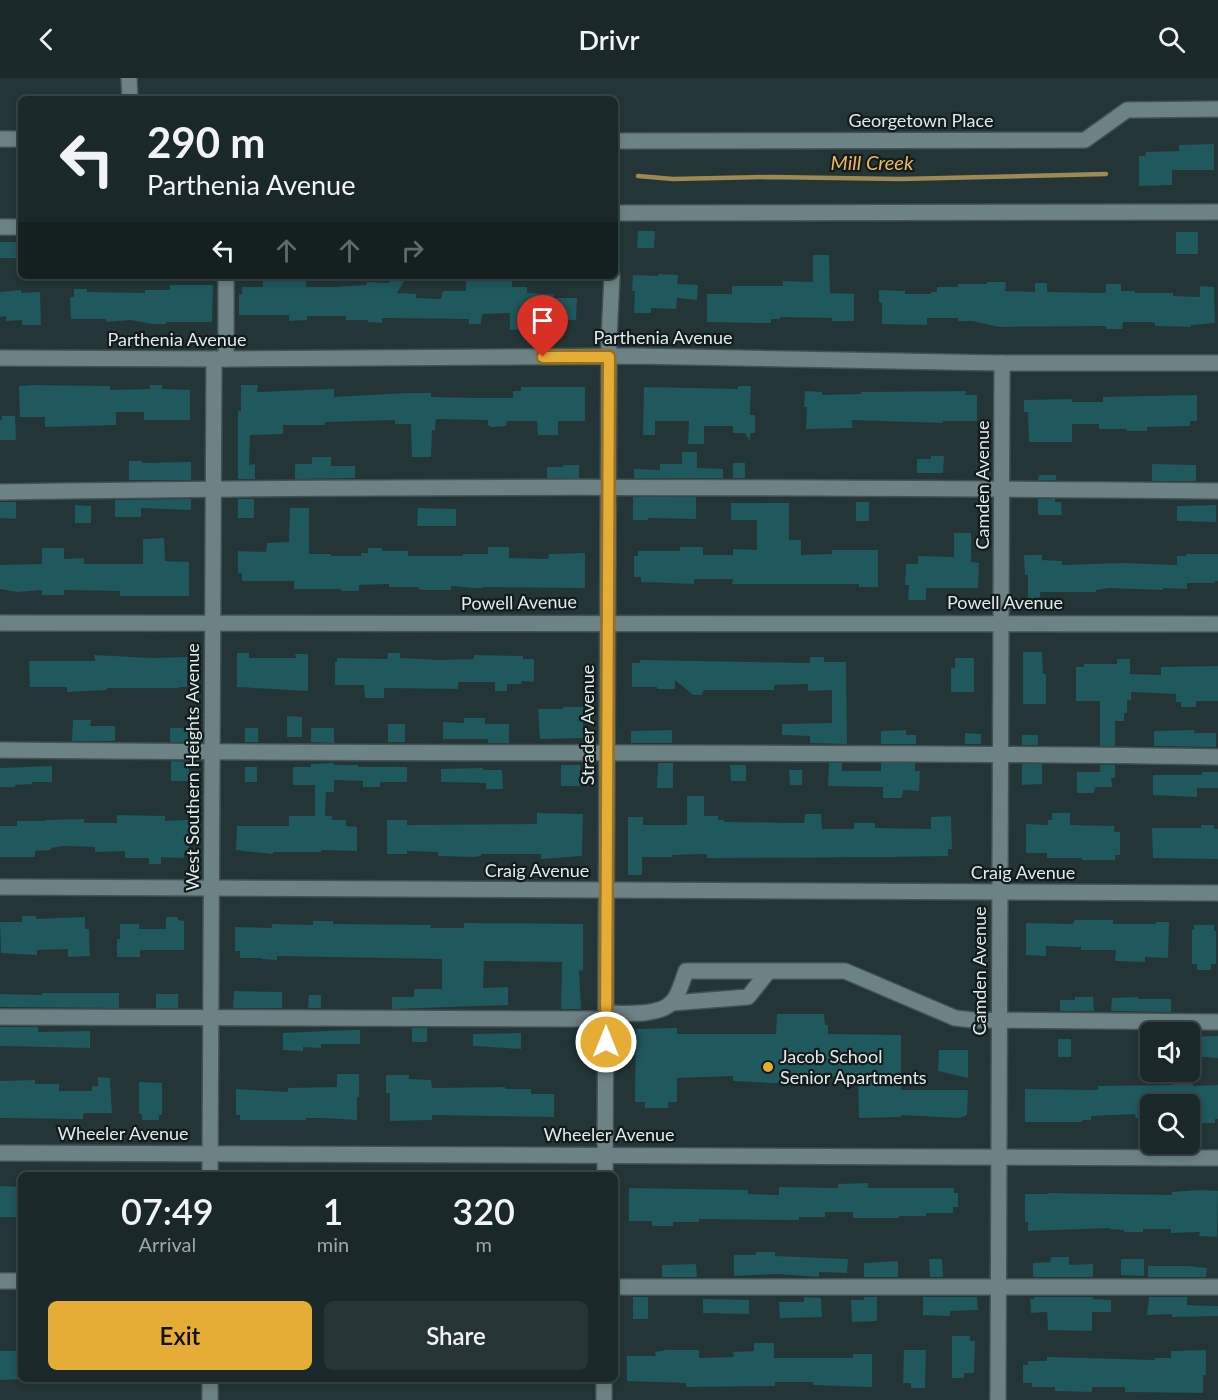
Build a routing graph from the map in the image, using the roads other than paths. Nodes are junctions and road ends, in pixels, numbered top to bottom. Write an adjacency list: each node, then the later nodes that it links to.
1 (129, 78): 2 (street)
2 (130, 96)
3 (1218, 109): 6 (street, Georgetown Place)
4 (0, 139): 5 (street)
5 (18, 139)
6 (618, 141)
7 (1218, 212): 8 (street)
8 (618, 213)
9 (0, 227): 10 (street)
10 (18, 227)
11 (226, 279): 15 (street, West Southern Heights Avenue)
12 (612, 279): 13 (street, Strader Avenue)
13 (609, 357): 15 (street, Parthenia Avenue); 16 (street, Parthenia Avenue); 19 (street, Strader Avenue)
14 (0, 358): 15 (street, Parthenia Avenue)
15 (220, 359): 18 (street, West Southern Heights Avenue)
16 (1002, 363): 17 (street, Parthenia Avenue); 20 (street, Camden Avenue)
17 (1218, 363)
18 (214, 488): 19 (street); 22 (street); 26 (street, West Southern Heights Avenue)
19 (608, 489): 20 (street); 23 (street, Strader Avenue)
20 (1002, 489): 21 (street); 25 (street, Camden Avenue)
21 (1218, 491)
22 (0, 492)
23 (609, 622): 25 (street, Powell Avenue); 26 (street, Powell Avenue); 31 (street, Strader Avenue)
24 (0, 623): 26 (street, Powell Avenue)
25 (1002, 623): 27 (street, Powell Avenue); 30 (street, Camden Avenue)
26 (213, 624): 29 (street, West Southern Heights Avenue)
27 (1218, 624)
28 (0, 750): 29 (street)
29 (213, 753): 31 (street); 34 (street, West Southern Heights Avenue)
30 (1000, 753): 31 (street); 32 (street); 36 (street, Camden Avenue)
31 (608, 754): 35 (street, Strader Avenue)
32 (1218, 757)
33 (0, 888): 34 (street, Craig Avenue)
34 (212, 888): 35 (street, Craig Avenue); 42 (street, West Southern Heights Avenue)
35 (606, 891): 36 (street, Craig Avenue); 40 (street, Strader Avenue)
36 (1000, 892): 37 (street, Craig Avenue); 43 (street, Camden Avenue)
37 (1218, 893)
38 (768, 972): 39 (street); 39 (street); 43 (street)
39 (672, 1003): 40 (street)
40 (606, 1016): 42 (street); 47 (street, Strader Avenue)
41 (0, 1017): 42 (street)
42 (211, 1017): 46 (street, West Southern Heights Avenue)
43 (1000, 1021): 44 (street); 48 (street, Camden Avenue)
44 (1218, 1022)
45 (0, 1153): 46 (street, Wheeler Avenue)
46 (210, 1154): 47 (street, Wheeler Avenue); 50 (street, West Southern Heights Avenue)
47 (605, 1155): 48 (street, Wheeler Avenue); 51 (street, Strader Avenue)
48 (999, 1157): 49 (street, Wheeler Avenue); 54 (street, Camden Avenue)
49 (1218, 1158)
50 (210, 1172)
51 (605, 1172)
52 (0, 1281): 53 (street)
53 (18, 1281)
54 (999, 1286): 55 (street); 56 (street); 61 (street, Camden Avenue)
55 (618, 1287)
56 (1218, 1287)
57 (210, 1382): 59 (street)
58 (604, 1382): 60 (street)
59 (210, 1400)
60 (604, 1400)
61 (998, 1400)

